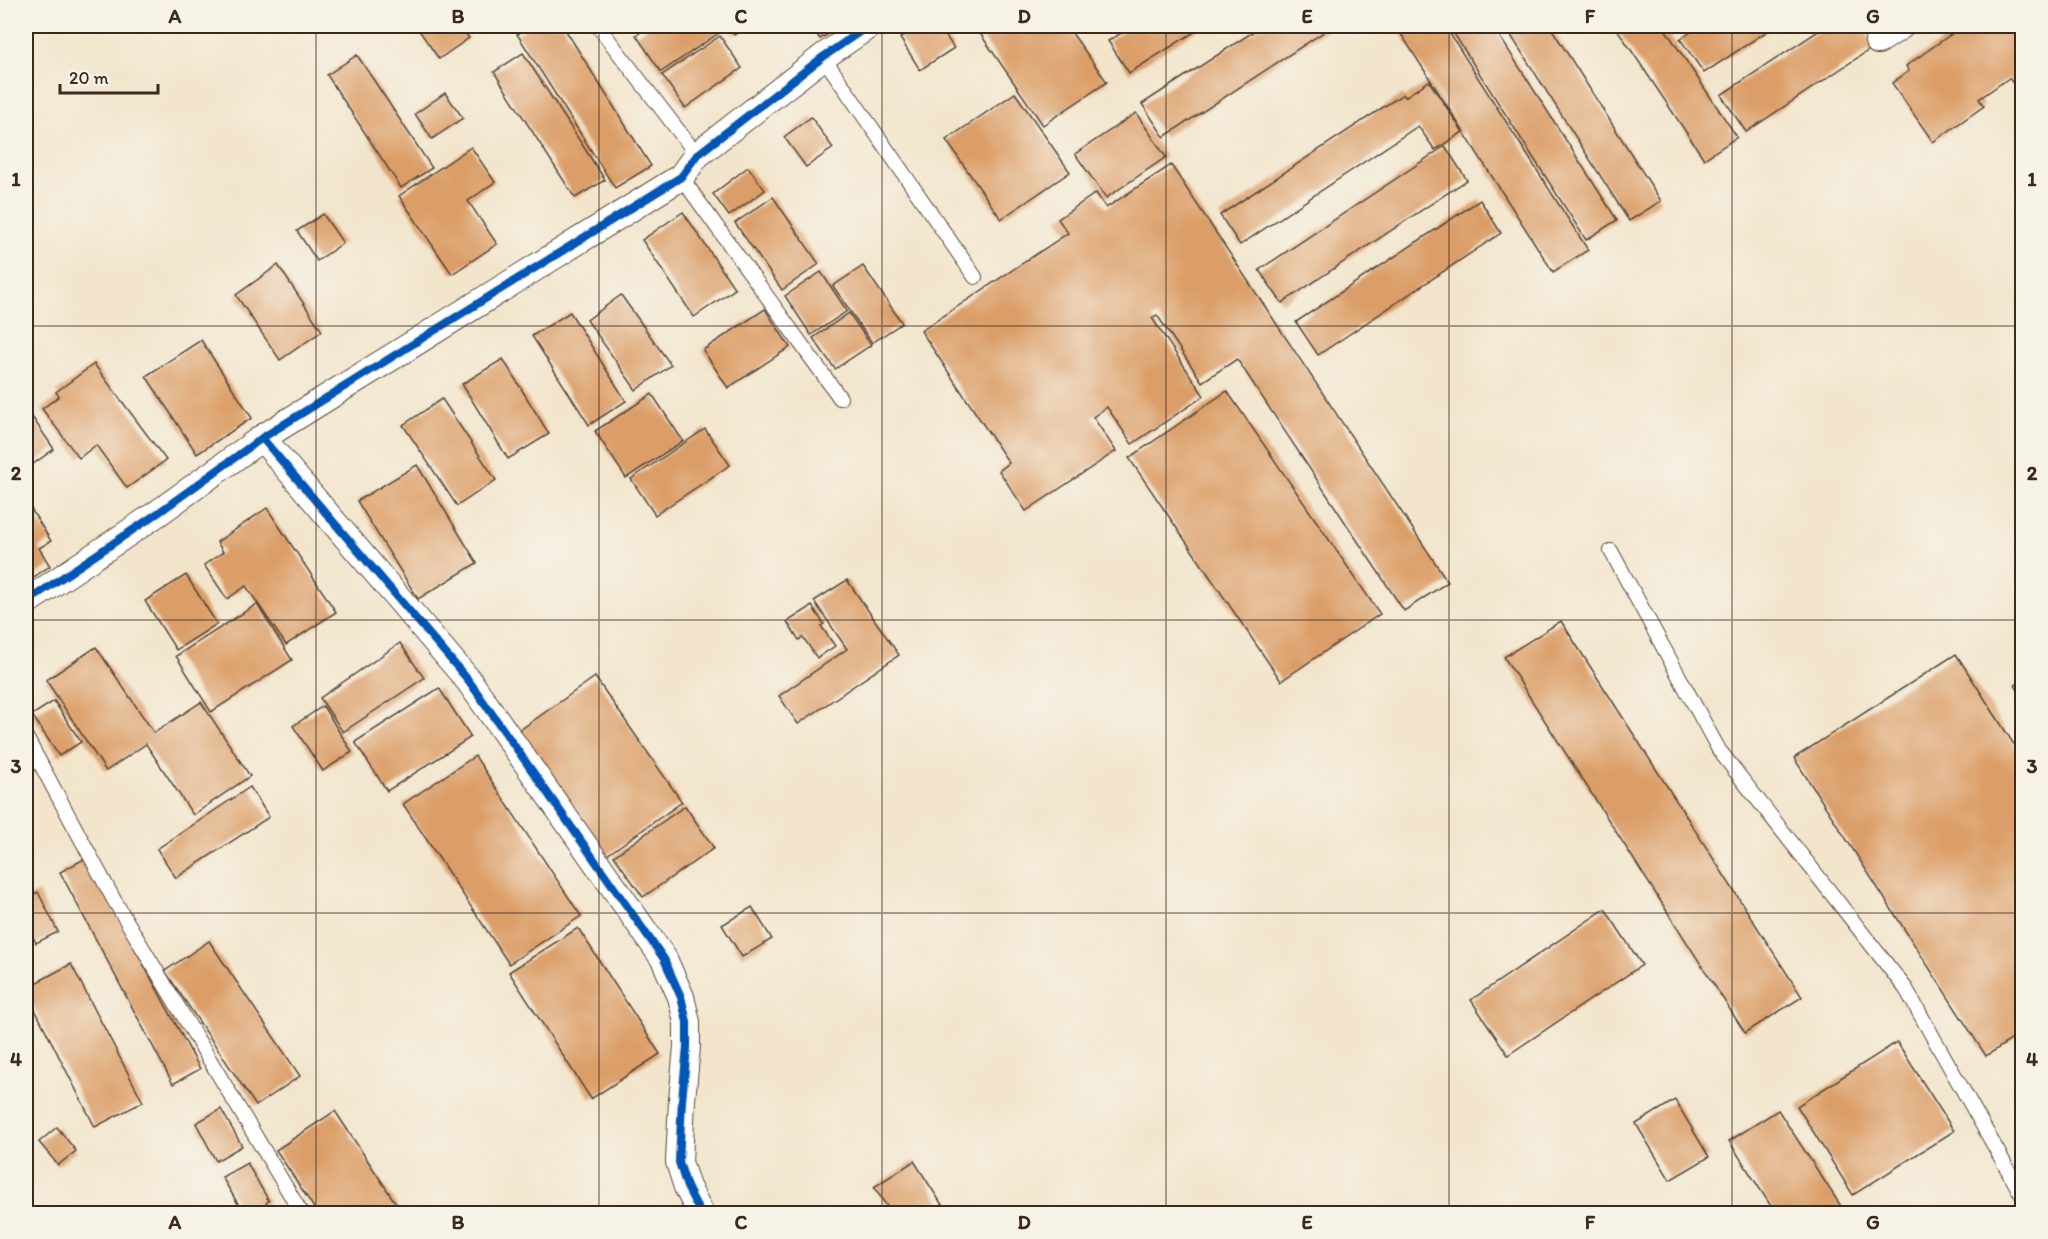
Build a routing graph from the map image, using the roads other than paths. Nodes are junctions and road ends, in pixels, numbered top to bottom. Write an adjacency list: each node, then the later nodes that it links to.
1 (597, 26): 6 (lane)
2 (868, 26): 5 (street)
3 (1901, 26): 4 (street)
4 (1878, 41)
5 (823, 57): 6 (street); 8 (lane)
6 (697, 155): 7 (street)
7 (681, 177): 9 (lane); 10 (street)
8 (975, 277)
9 (840, 398)
10 (262, 438): 12 (street); 16 (street)
11 (1611, 551): 14 (lane)
12 (26, 602)
13 (26, 737): 15 (lane)
14 (2022, 1195)
15 (302, 1214)
16 (701, 1214)

